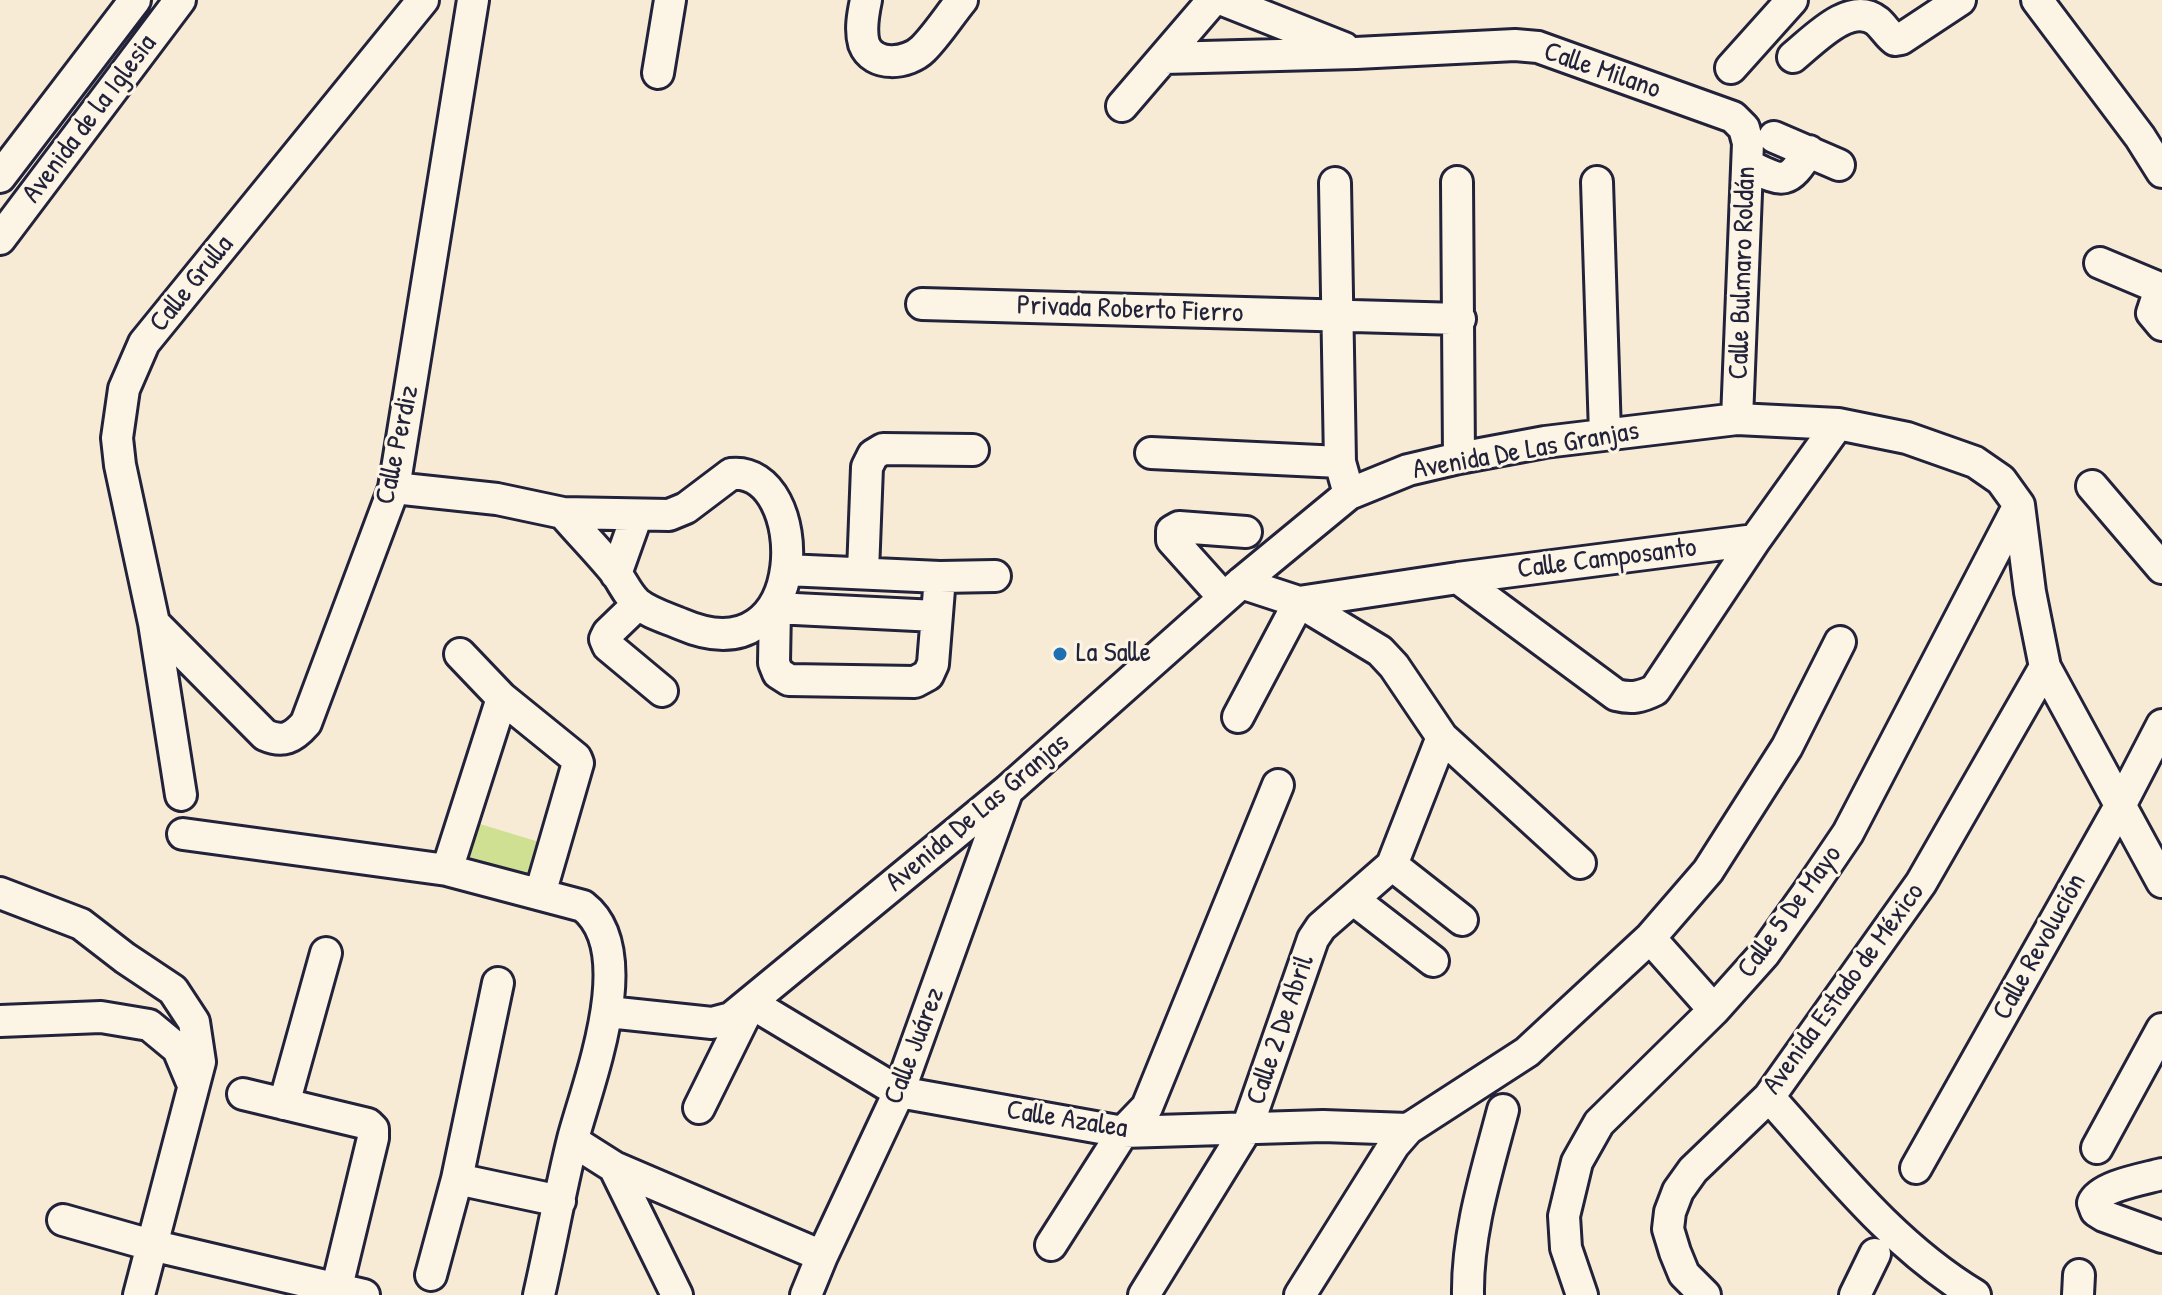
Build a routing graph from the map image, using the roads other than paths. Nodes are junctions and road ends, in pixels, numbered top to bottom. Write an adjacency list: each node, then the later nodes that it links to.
1 (135, 0): 26 (street, Avenida de la Iglesia)
2 (180, 0): 30 (street, Avenida de la Iglesia)
3 (423, 0): 63 (street, Calle Grulla)
4 (473, 0): 44 (street, Calle Perdiz)
5 (670, 0): 17 (street)
6 (866, 0): 7 (street)
7 (962, 0)
8 (1213, 0): 15 (street)
9 (1223, 0): 13 (street, Calle Milano)
10 (1792, 0): 16 (street)
11 (1960, 0): 14 (street)
12 (2037, 0): 21 (street)
13 (1356, 53): 15 (street, Calle Milano); 19 (street, Calle Milano)
14 (1793, 57)
15 (1164, 58): 18 (street)
16 (1731, 68)
17 (658, 73)
18 (1122, 106)
19 (1744, 128): 23 (street, Calle Bulmaro Roldán)
20 (1774, 137): 22 (street)
21 (2151, 137): 25 (street)
22 (1809, 151): 23 (street); 24 (street)
23 (1748, 165): 36 (street, Calle Bulmaro Roldán)
24 (1839, 165)
25 (2162, 172)
26 (0, 177)
27 (1457, 182): 34 (street)
28 (1597, 182): 38 (street)
29 (1335, 183): 33 (street)
30 (0, 239)
31 (2100, 263): 35 (street)
32 (922, 304): 33 (street, Privada Roberto Fierro)
33 (1337, 317): 34 (street, Privada Roberto Fierro); 42 (street)
34 (1460, 319): 41 (street)
35 (2162, 325)
36 (1737, 419): 37 (street, Avenida De Las Granjas); 38 (street, Avenida De Las Granjas)
37 (1838, 424): 46 (street, Avenida De Las Granjas); 50 (street, Calle Camposanto)
38 (1605, 434): 41 (street, Avenida De Las Granjas)
39 (973, 450): 53 (street)
40 (1151, 453): 42 (street)
41 (1459, 458): 45 (street, Avenida De Las Granjas)
42 (1340, 462): 45 (street)
43 (2092, 486): 51 (street)
44 (394, 488): 47 (street); 67 (street, Calle Perdiz)
45 (1349, 494): 58 (street, Avenida De Las Granjas)
46 (2019, 505): 66 (street); 93 (street, Calle 5 De Mayo)
47 (563, 513): 48 (street); 54 (street)
48 (637, 515): 52 (street); 54 (street)
49 (1246, 532): 58 (street)
50 (1755, 540): 57 (street, Calle Camposanto); 57 (street, Calle Camposanto)
51 (2162, 568)
52 (786, 570): 53 (street); 61 (street)
53 (863, 572): 56 (street)
54 (616, 574): 60 (street)
55 (995, 576): 56 (street)
56 (940, 577): 62 (street)
57 (1458, 578): 59 (street, Calle Camposanto)
58 (1232, 591): 59 (street); 75 (street, Avenida De Las Granjas)
59 (1299, 602): 71 (street); 73 (street)
60 (638, 604): 61 (street); 68 (street)
61 (775, 608): 62 (street); 62 (street)
62 (936, 616)
63 (154, 623): 67 (street, Calle Perdiz); 69 (street, Calle Grulla)
64 (1840, 642): 88 (street)
65 (460, 654): 70 (street)
66 (2045, 667): 77 (street); 100 (street, Avenida Estado de México)
67 (210, 680): 69 (street)
68 (662, 691)
69 (165, 692): 76 (street, Calle Grulla)
70 (502, 698): 82 (street); 85 (street)
71 (1238, 717)
72 (2162, 725): 77 (street, Calle Revolución)
73 (1442, 737): 80 (street); 81 (street, Calle 2 De Abril)
74 (1278, 785): 106 (street)
75 (1008, 790): 92 (street, Avenida De Las Granjas); 98 (street, Calle Juárez)
76 (181, 795)
77 (2121, 804): 79 (street); 110 (street, Calle Revolución)
78 (183, 834): 82 (street)
79 (2154, 846): 83 (street)
80 (1580, 863)
81 (1392, 865): 86 (street, Calle 2 De Abril); 87 (street)
82 (447, 870): 85 (street)
83 (2162, 882)
84 (0, 893): 97 (street)
85 (540, 894): 94 (street)
86 (1354, 900): 90 (street); 104 (street, Calle 2 De Abril)
87 (1462, 920)
88 (1650, 938): 93 (street); 105 (street)
89 (326, 953): 101 (street)
90 (1433, 961)
91 (498, 983): 112 (street)
92 (751, 1003): 94 (street, Avenida De Las Granjas); 98 (street, Calle Azalea); 102 (street)
93 (1714, 1010): 129 (street, Calle 5 De Mayo)
94 (608, 1012): 107 (street)
95 (0, 1021): 97 (street)
96 (2162, 1029): 108 (street)
97 (196, 1074): 116 (street)
98 (899, 1092): 106 (street, Calle Azalea); 119 (street, Calle Juárez)
99 (243, 1094): 101 (street)
100 (1769, 1097): 130 (street, Avenida Estado de México); 132 (street)
101 (284, 1104): 121 (street)
102 (699, 1108)
103 (1503, 1110): 128 (street)
104 (1247, 1128): 105 (street, Calle Azalea); 106 (street, Calle Azalea); 126 (street, Calle 2 De Abril)
105 (1408, 1129): 127 (street)
106 (1123, 1132): 117 (street)
107 (573, 1141): 109 (street); 113 (street)
108 (2097, 1148)
109 (614, 1167): 119 (street); 124 (street)
110 (1916, 1168)
111 (2162, 1174): 115 (street)
112 (457, 1179): 113 (street); 120 (street)
113 (560, 1201): 123 (street)
114 (63, 1220): 116 (street)
115 (2162, 1237)
116 (151, 1245): 121 (street); 122 (street)
117 (1051, 1245)
118 (1875, 1254): 131 (street)
119 (822, 1256): 125 (street, Calle Juárez)
120 (431, 1275)
121 (345, 1293)
122 (139, 1295)
123 (539, 1295)
124 (677, 1295)
125 (806, 1295)
126 (1144, 1295)
127 (1300, 1295)
128 (1468, 1295)
129 (1582, 1295)
130 (1705, 1295)
131 (1855, 1295)
132 (1975, 1295)

